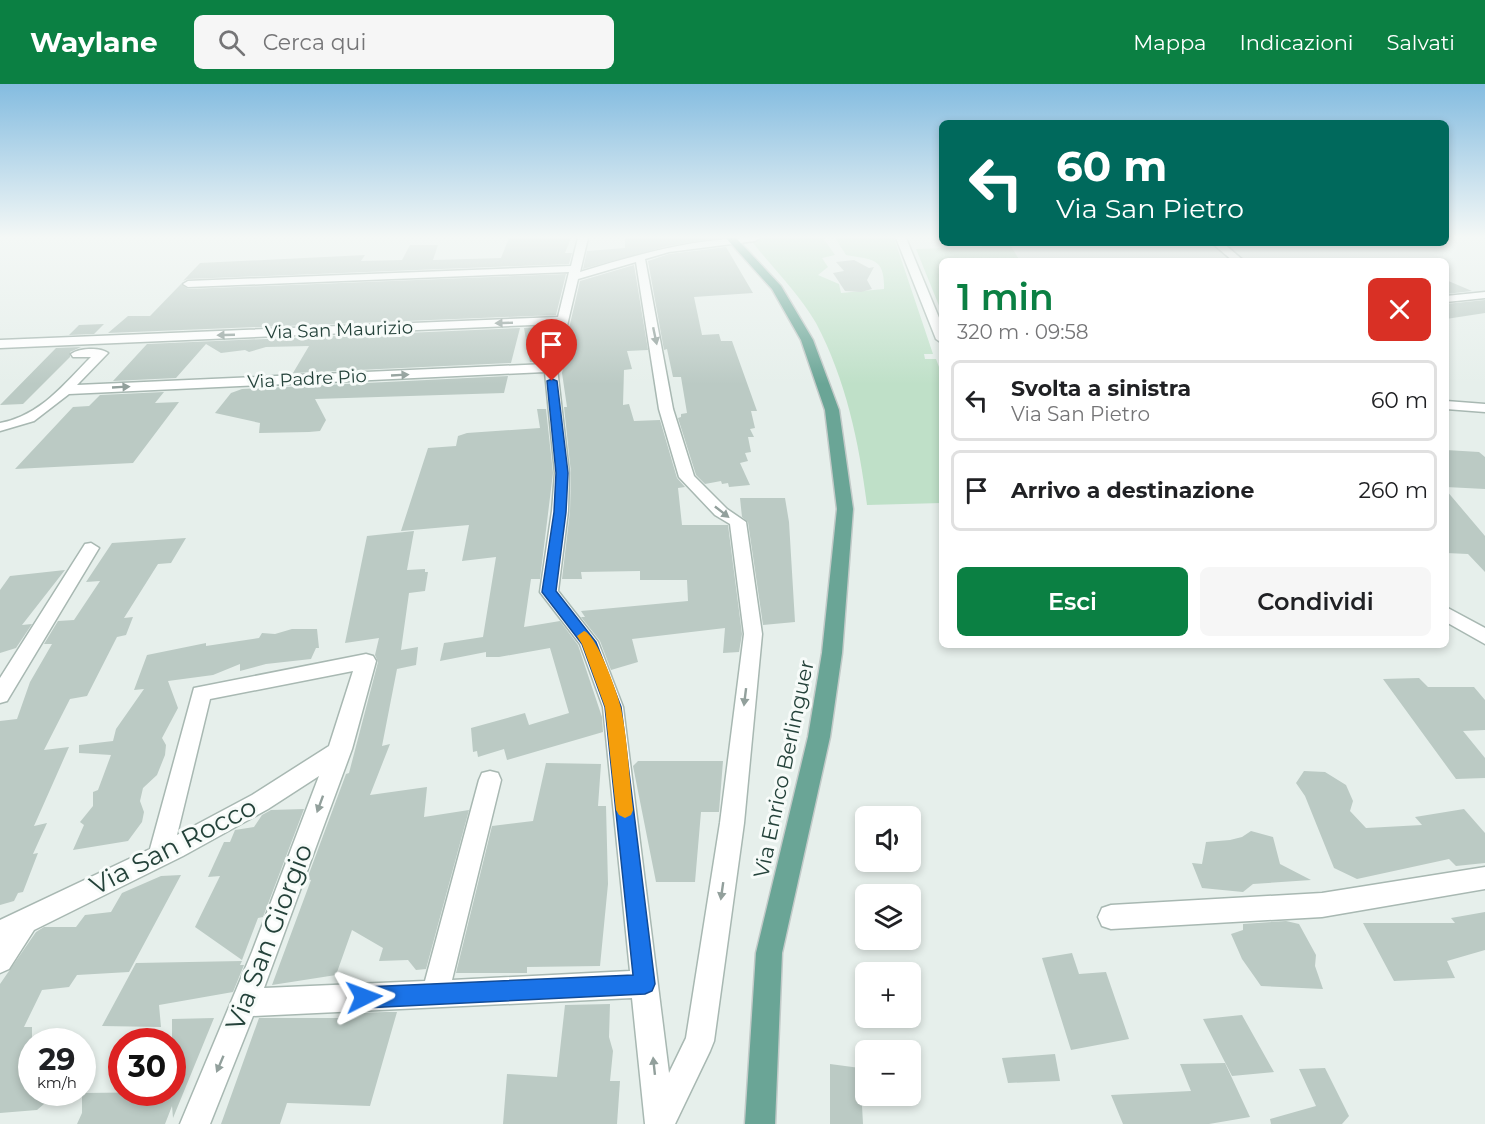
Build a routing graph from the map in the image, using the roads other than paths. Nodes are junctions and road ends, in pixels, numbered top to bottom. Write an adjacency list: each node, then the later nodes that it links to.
1 (572, 287): 7 (street)
2 (645, 287): 33 (street, one-way to 33)
3 (776, 287): 35 (main road, Via Enrico Berlinguer)
4 (921, 287): 8 (street)
5 (1485, 295): 6 (street)
6 (1449, 299)
7 (563, 320): 9 (street, Via San Maurizio, one-way to 9); 13 (street)
8 (939, 332)
9 (115, 340): 10 (street, Via San Maurizio); 11 (street)
10 (0, 344)
11 (102, 353): 12 (street); 14 (street)
12 (61, 354)
13 (551, 368): 14 (street, Via Padre Pio, one-way to 13); 30 (street)
14 (63, 390): 17 (street)
15 (1449, 405): 16 (street)
16 (1485, 408)
17 (0, 427)
18 (91, 548): 21 (street)
19 (1449, 615): 20 (street)
20 (1485, 637)
21 (0, 695)
22 (341, 749): 24 (street, Via San Rocco); 24 (street, Via San Giorgio); 32 (street, Via San Giorgio, one-way to 32)
23 (490, 780): 31 (street)
24 (161, 854): 27 (street, Via San Rocco)
25 (1485, 878): 26 (street)
26 (1112, 917)
27 (25, 921): 28 (street, Via San Rocco); 29 (street)
28 (0, 933)
29 (0, 960)
30 (645, 984): 31 (street); 33 (street, one-way to 30)
31 (435, 994): 32 (street)
32 (245, 1003): 34 (street, Via San Giorgio, one-way to 34)
33 (660, 1123)
34 (195, 1124)
35 (760, 1124)

